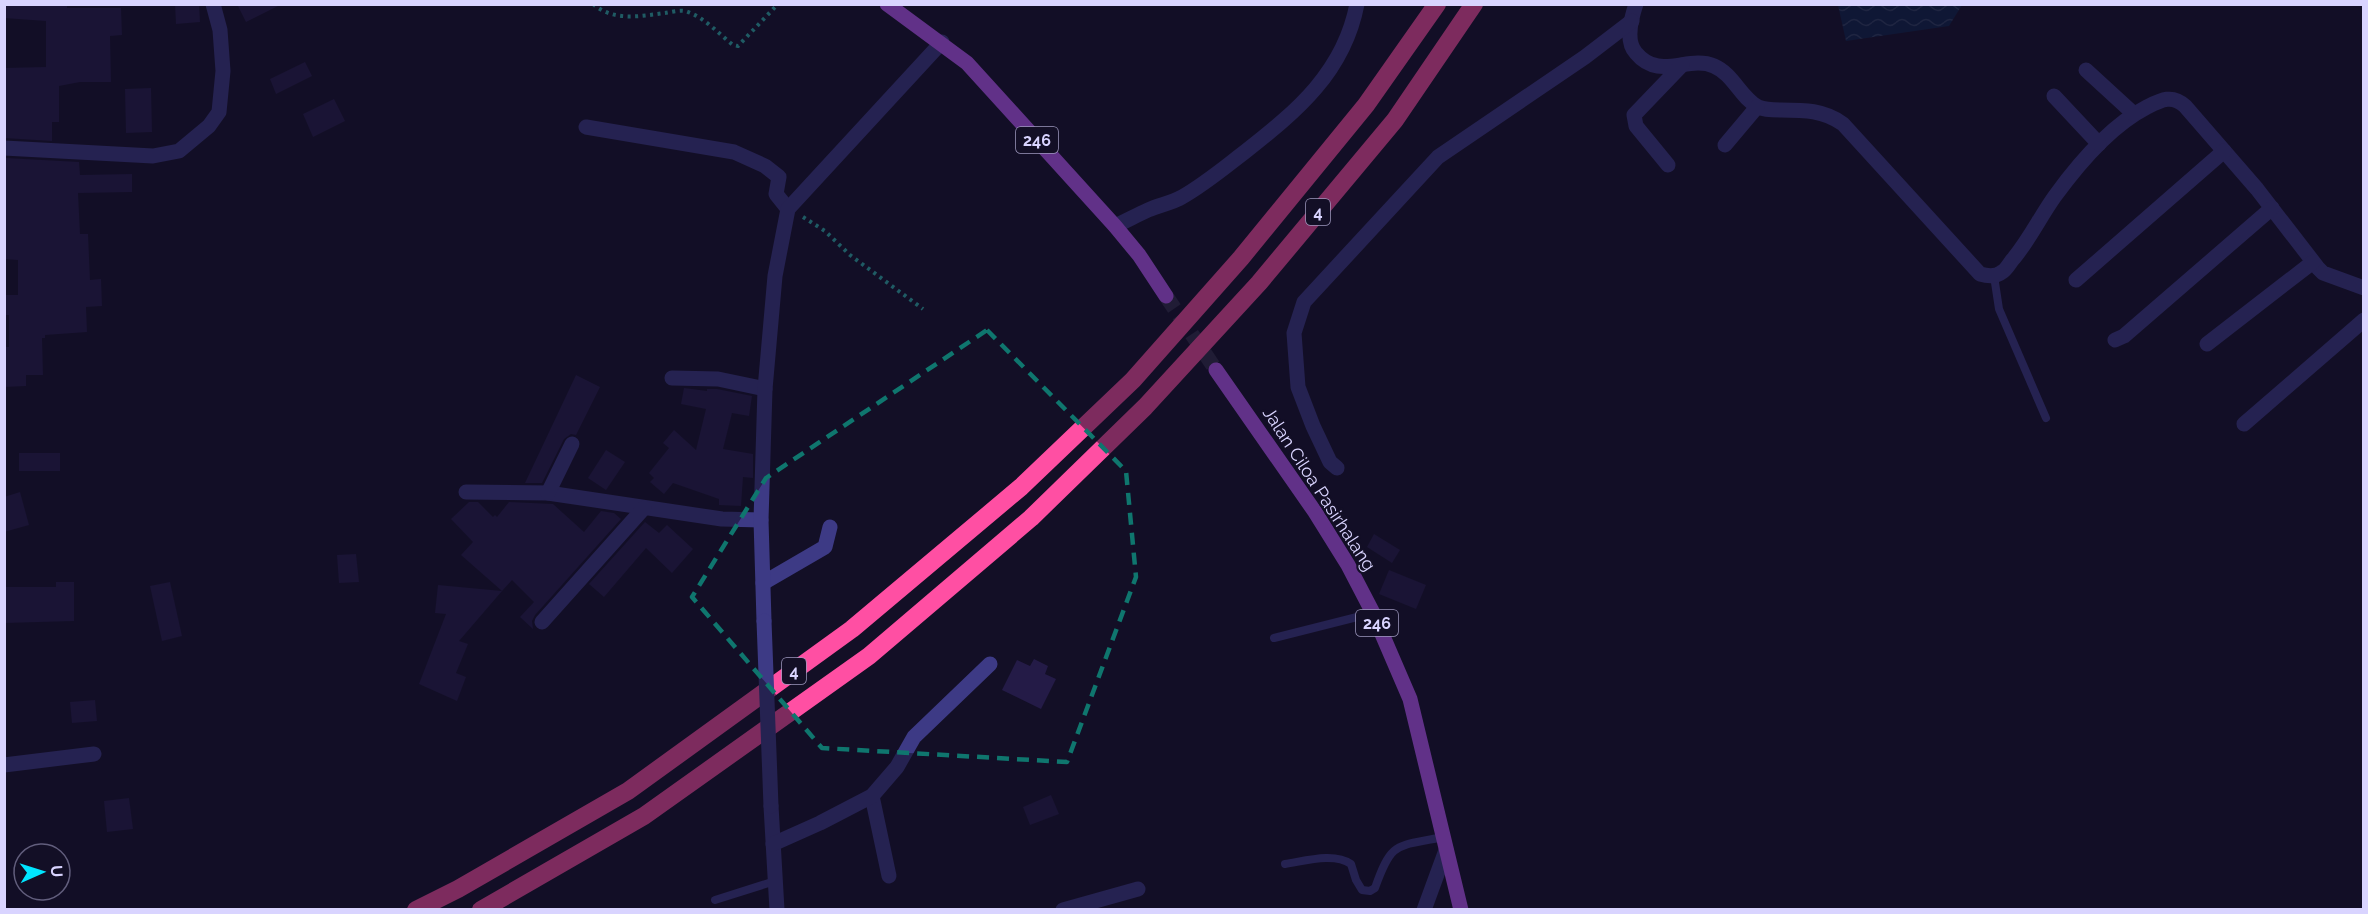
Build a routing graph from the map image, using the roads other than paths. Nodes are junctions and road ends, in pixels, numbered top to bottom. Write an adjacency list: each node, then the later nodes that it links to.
1 (213, 4): 17 (street)
2 (888, 4): 8 (main road, 246)
3 (1357, 4): 22 (street)
4 (1437, 4): 59 (highway, 4)
5 (1474, 4): 60 (highway, 4)
6 (1636, 4): 7 (street)
7 (1632, 21): 9 (street); 37 (street)
8 (942, 42): 21 (street); 22 (main road, 246)
9 (1682, 65): 12 (street); 19 (street)
10 (2086, 70): 13 (street)
11 (2054, 96): 15 (street)
12 (1757, 106): 16 (street); 24 (street)
13 (2134, 114): 15 (street); 18 (street)
14 (586, 127): 21 (street)
15 (2099, 144): 24 (street)
16 (1725, 146)
17 (4, 148)
18 (2224, 151): 20 (street); 25 (street)
19 (1668, 165)
20 (2272, 208): 23 (street); 29 (street)
21 (789, 209): 33 (street)
22 (1115, 226): 27 (main road, 246)
23 (2313, 262): 26 (street); 30 (street)
24 (1994, 276): 34 (lane)
25 (2076, 280)
26 (2364, 288)
27 (1166, 296)
28 (2364, 320): 35 (street)
29 (2115, 340)
30 (2207, 344)
31 (1216, 370): 44 (main road, Jalan Ciloa Pasirhalang / 246)
32 (672, 378): 33 (street)
33 (765, 389): 41 (street)
34 (2046, 418)
35 (2244, 424)
36 (572, 444): 39 (street)
37 (1337, 468)
38 (466, 492): 39 (street)
39 (548, 493): 40 (street)
40 (644, 508): 41 (street); 45 (street)
41 (761, 520): 43 (street)
42 (830, 527): 43 (street)
43 (763, 583): 52 (street, bridge)
44 (1373, 613): 46 (lane); 51 (main road, Jalan Ciloa Pasirhalang / 246)
45 (542, 622)
46 (1274, 638)
47 (990, 664): 50 (street)
48 (94, 754): 49 (street)
49 (4, 765)
50 (872, 796): 52 (street); 54 (street)
51 (1444, 843): 53 (lane); 63 (street); 64 (main road, Jalan Ciloa Pasirhalang / 246)
52 (773, 844): 55 (street)
53 (1285, 864)
54 (889, 876)
55 (775, 882): 57 (lane); 61 (street)
56 (1138, 889): 58 (street)
57 (715, 900)
58 (1114, 903): 62 (street)
59 (416, 909)
60 (481, 909)
61 (777, 909)
62 (1064, 909)
63 (1424, 909)
64 (1461, 909)

